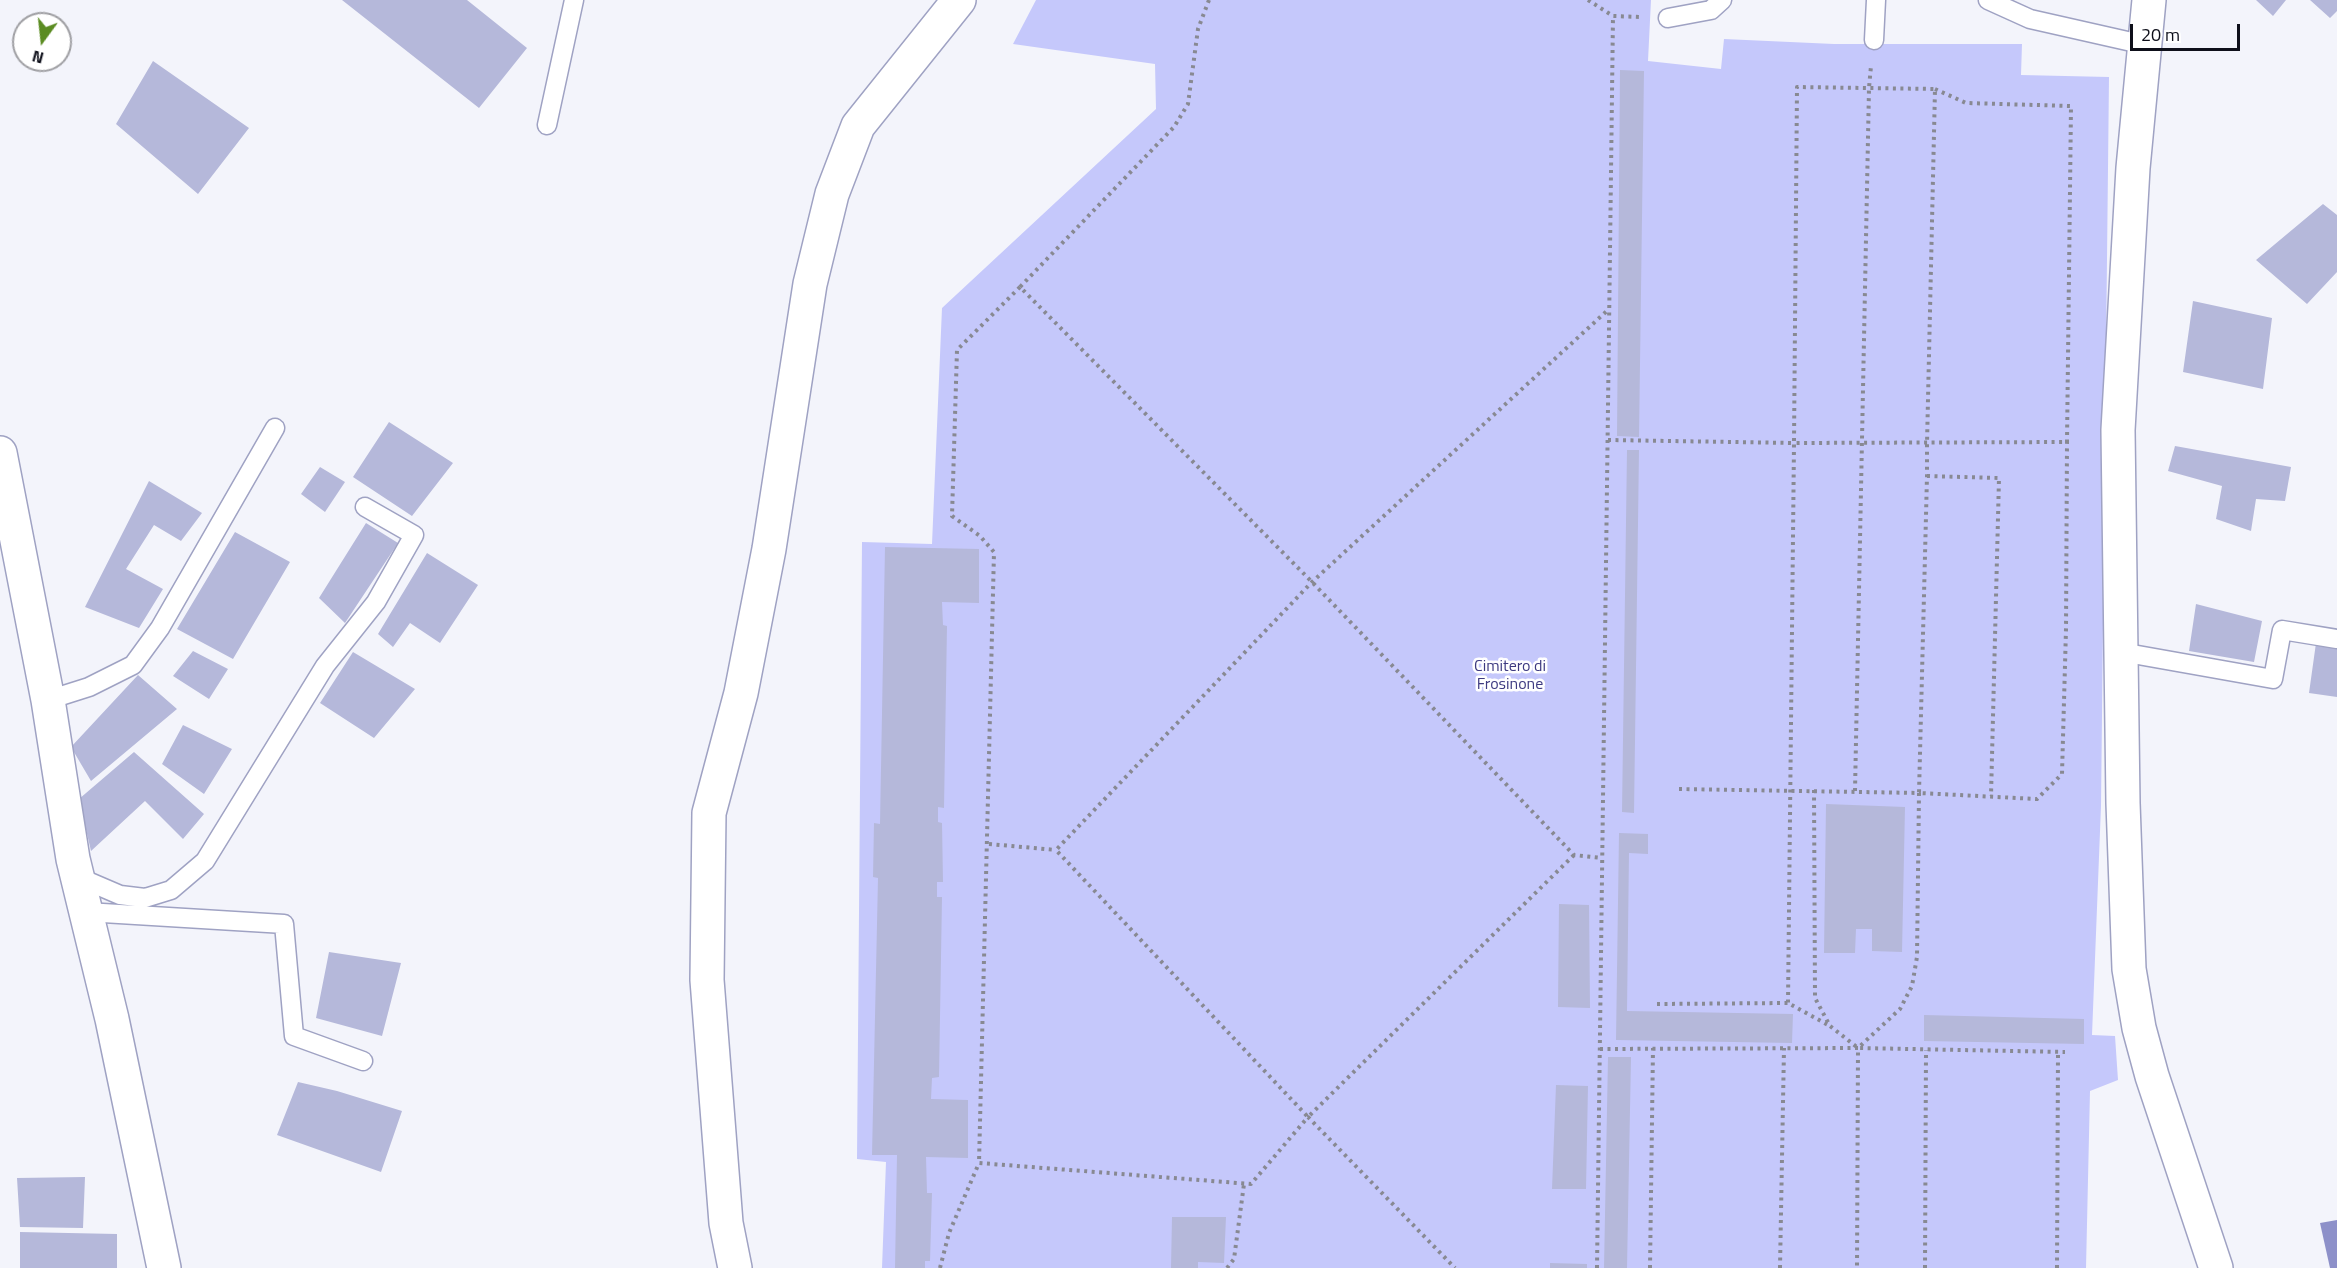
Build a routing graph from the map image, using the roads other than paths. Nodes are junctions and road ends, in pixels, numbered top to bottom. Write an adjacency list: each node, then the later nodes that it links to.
1 (574, 0): 10 (lane)
2 (959, 0): 21 (street)
3 (1722, 0): 7 (lane)
4 (1876, 0): 8 (lane)
5 (1988, 0): 9 (lane)
6 (2149, 0): 9 (street)
7 (1668, 18)
8 (1874, 40)
9 (2145, 45): 15 (street)
10 (547, 125)
11 (275, 428): 16 (lane)
12 (0, 453): 16 (street)
13 (365, 507): 17 (lane)
14 (2337, 639): 15 (lane)
15 (2121, 652): 22 (street)
16 (48, 700): 17 (street)
17 (78, 877): 18 (street)
18 (86, 912): 19 (lane); 20 (street)
19 (363, 1061)
20 (164, 1268)
21 (735, 1268)
22 (2216, 1268)

